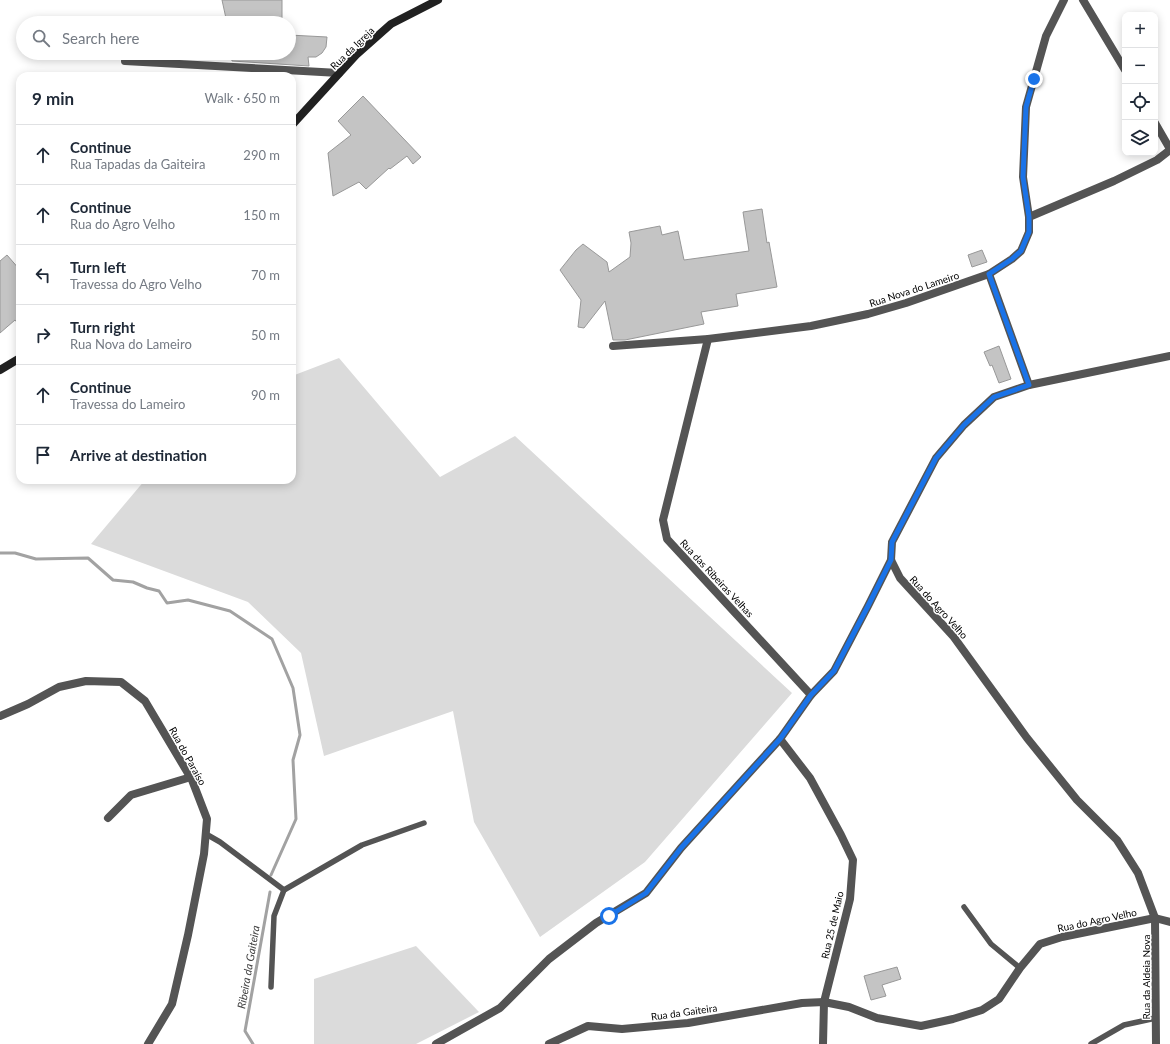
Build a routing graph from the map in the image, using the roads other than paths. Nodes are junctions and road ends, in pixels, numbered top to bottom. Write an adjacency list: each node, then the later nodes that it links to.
1 (438, 0): 6 (main road, Rua da Igreja)
2 (1064, 0): 10 (street, Rua Nova do Lameiro)
3 (1083, 0): 5 (street)
4 (125, 61): 6 (street)
5 (1122, 65)
6 (339, 73): 7 (main road, Rua da Igreja)
7 (296, 121)
8 (1158, 128): 9 (street)
9 (1170, 150): 10 (street)
10 (1029, 217): 11 (street, Rua Nova do Lameiro)
11 (989, 274): 12 (street, Rua Nova do Lameiro); 17 (street)
12 (708, 339): 13 (street, Rua Nova do Lameiro); 19 (street, Rua das Ribeiras Velhas)
13 (613, 346)
14 (1170, 356): 17 (street)
15 (16, 360): 16 (main road)
16 (0, 370)
17 (1029, 385): 18 (street)
18 (891, 560): 19 (street); 21 (street, Rua do Agro Velho)
19 (811, 695): 22 (street)
20 (0, 716): 23 (street, Rua do Paraíso)
21 (1027, 738): 29 (street, Rua da Aldeia Nova)
22 (780, 739): 33 (street, Rua 25 de Maio); 36 (street)
23 (190, 777): 24 (street); 26 (street, Rua do Paraíso)
24 (108, 818)
25 (424, 823): 27 (lane)
26 (206, 834): 27 (lane); 35 (street, Rua do Paraíso)
27 (284, 890): 32 (lane)
28 (964, 907): 31 (lane)
29 (1156, 918): 30 (street, Rua do Agro Velho); 31 (street, Rua do Agro Velho); 34 (street, Rua da Aldeia Nova)
30 (1170, 922)
31 (1020, 968): 33 (street, Rua do Agro Velho)
32 (271, 987)
33 (824, 1002): 37 (street, Rua da Gaiteira); 38 (street, Rua 25 de Maio)
34 (1156, 1018): 39 (lane); 40 (street, Rua da Aldeia Nova)
35 (148, 1044)
36 (436, 1044)
37 (549, 1044)
38 (824, 1044)
39 (1091, 1044)
40 (1156, 1044)

